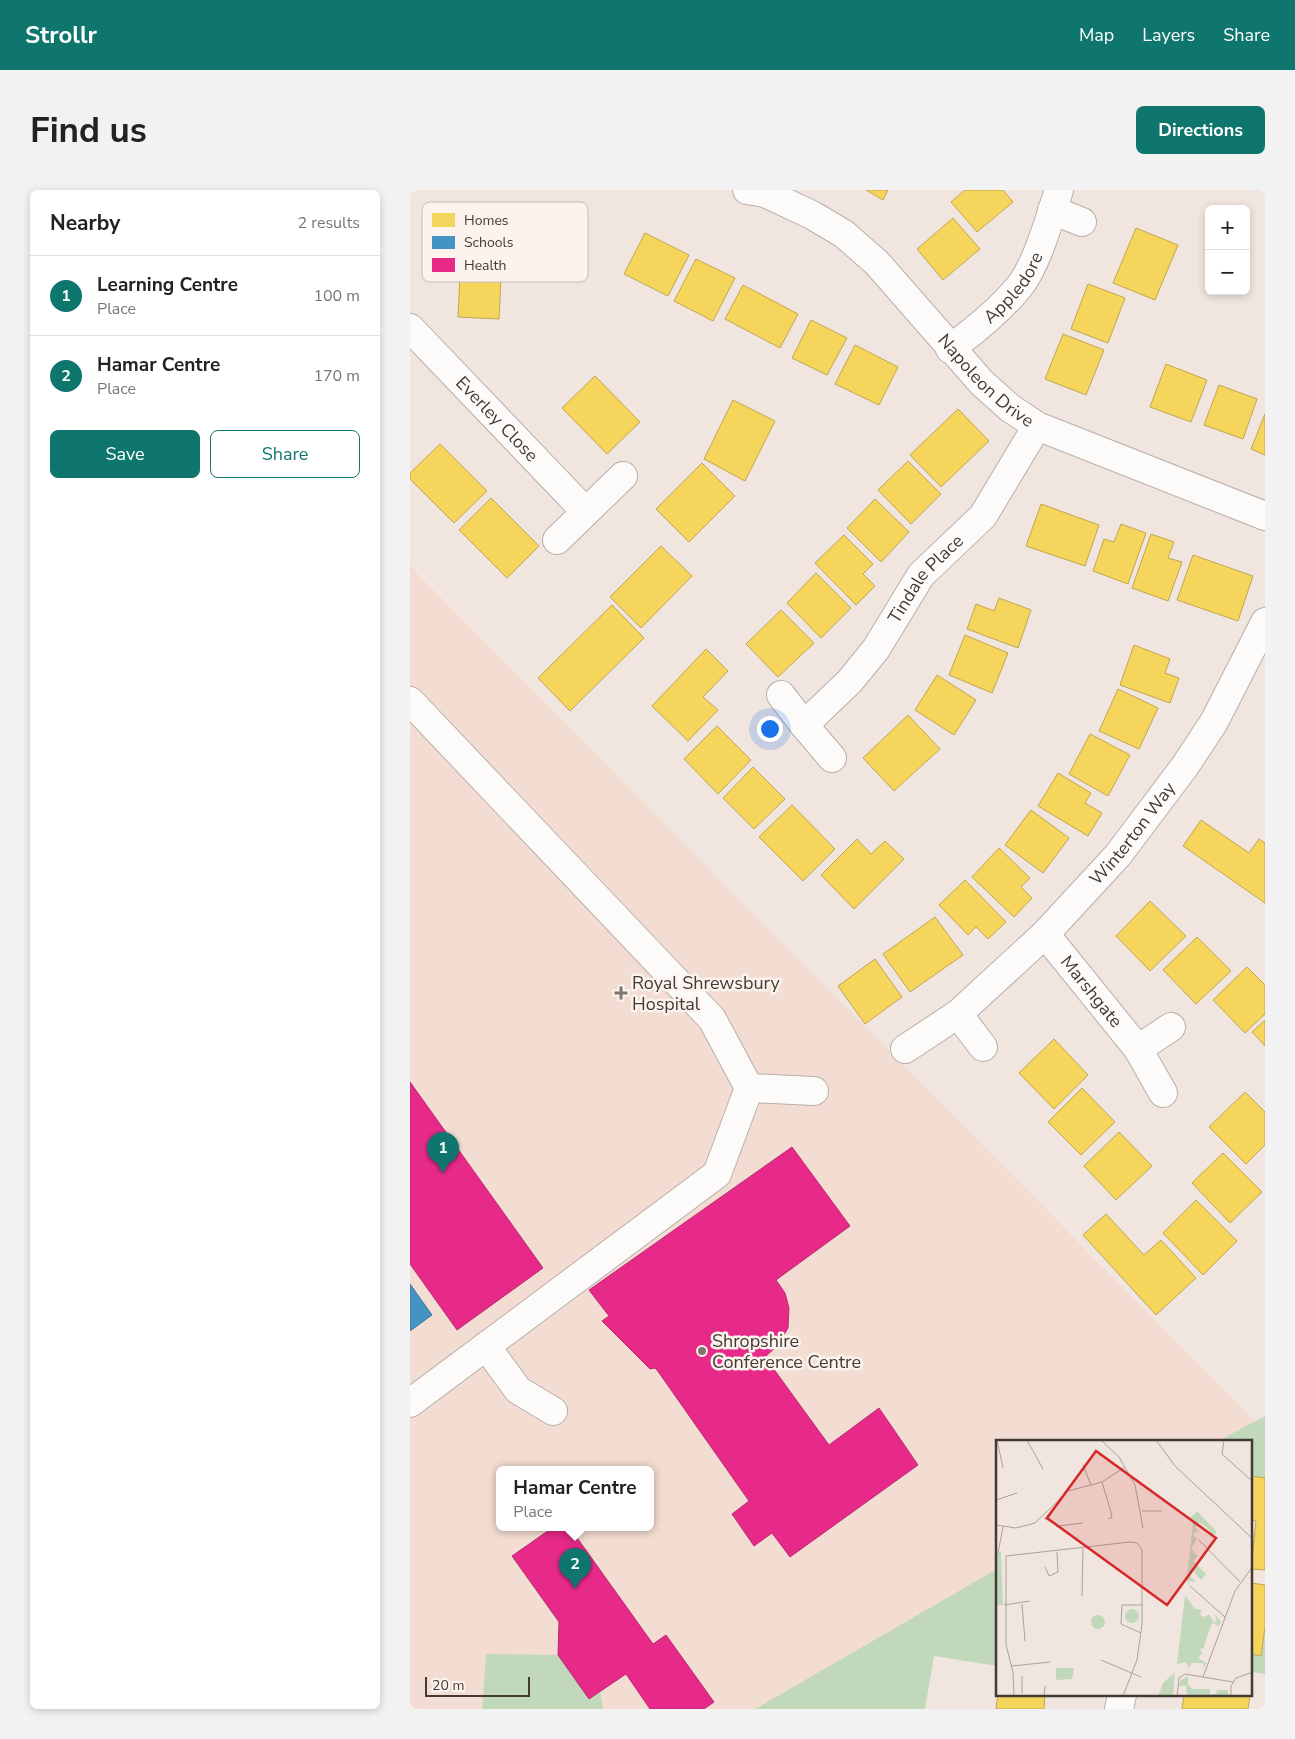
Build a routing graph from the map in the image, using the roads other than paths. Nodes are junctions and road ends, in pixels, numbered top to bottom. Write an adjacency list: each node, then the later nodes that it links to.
1 (747, 190): 5 (street, Napoleon Drive)
2 (1056, 200): 3 (street, Appledore); 5 (street, Appledore)
3 (1082, 222)
4 (410, 328): 8 (street, Everley Close)
5 (950, 349): 6 (street, Napoleon Drive)
6 (1037, 426): 9 (street, Napoleon Drive); 14 (street, Tindale Place)
7 (623, 476): 8 (street)
8 (585, 511): 10 (street)
9 (1265, 516)
10 (557, 540)
11 (1265, 622): 16 (street, Winterton Way)
12 (781, 695): 14 (street)
13 (410, 701): 22 (street)
14 (804, 725): 15 (street)
15 (832, 758)
16 (1045, 934): 17 (street, Winterton Way); 21 (street, Marshgate)
17 (958, 1014): 19 (street); 20 (street, Winterton Way)
18 (1171, 1027): 21 (street)
19 (983, 1048)
20 (905, 1049)
21 (1138, 1049): 24 (street, Marshgate)
22 (749, 1088): 23 (street); 25 (street)
23 (814, 1091)
24 (1164, 1093)
25 (486, 1346): 26 (street); 27 (street)
26 (410, 1403)
27 (553, 1411)
28 (1122, 1696): 29 (street)
29 (1119, 1709)

